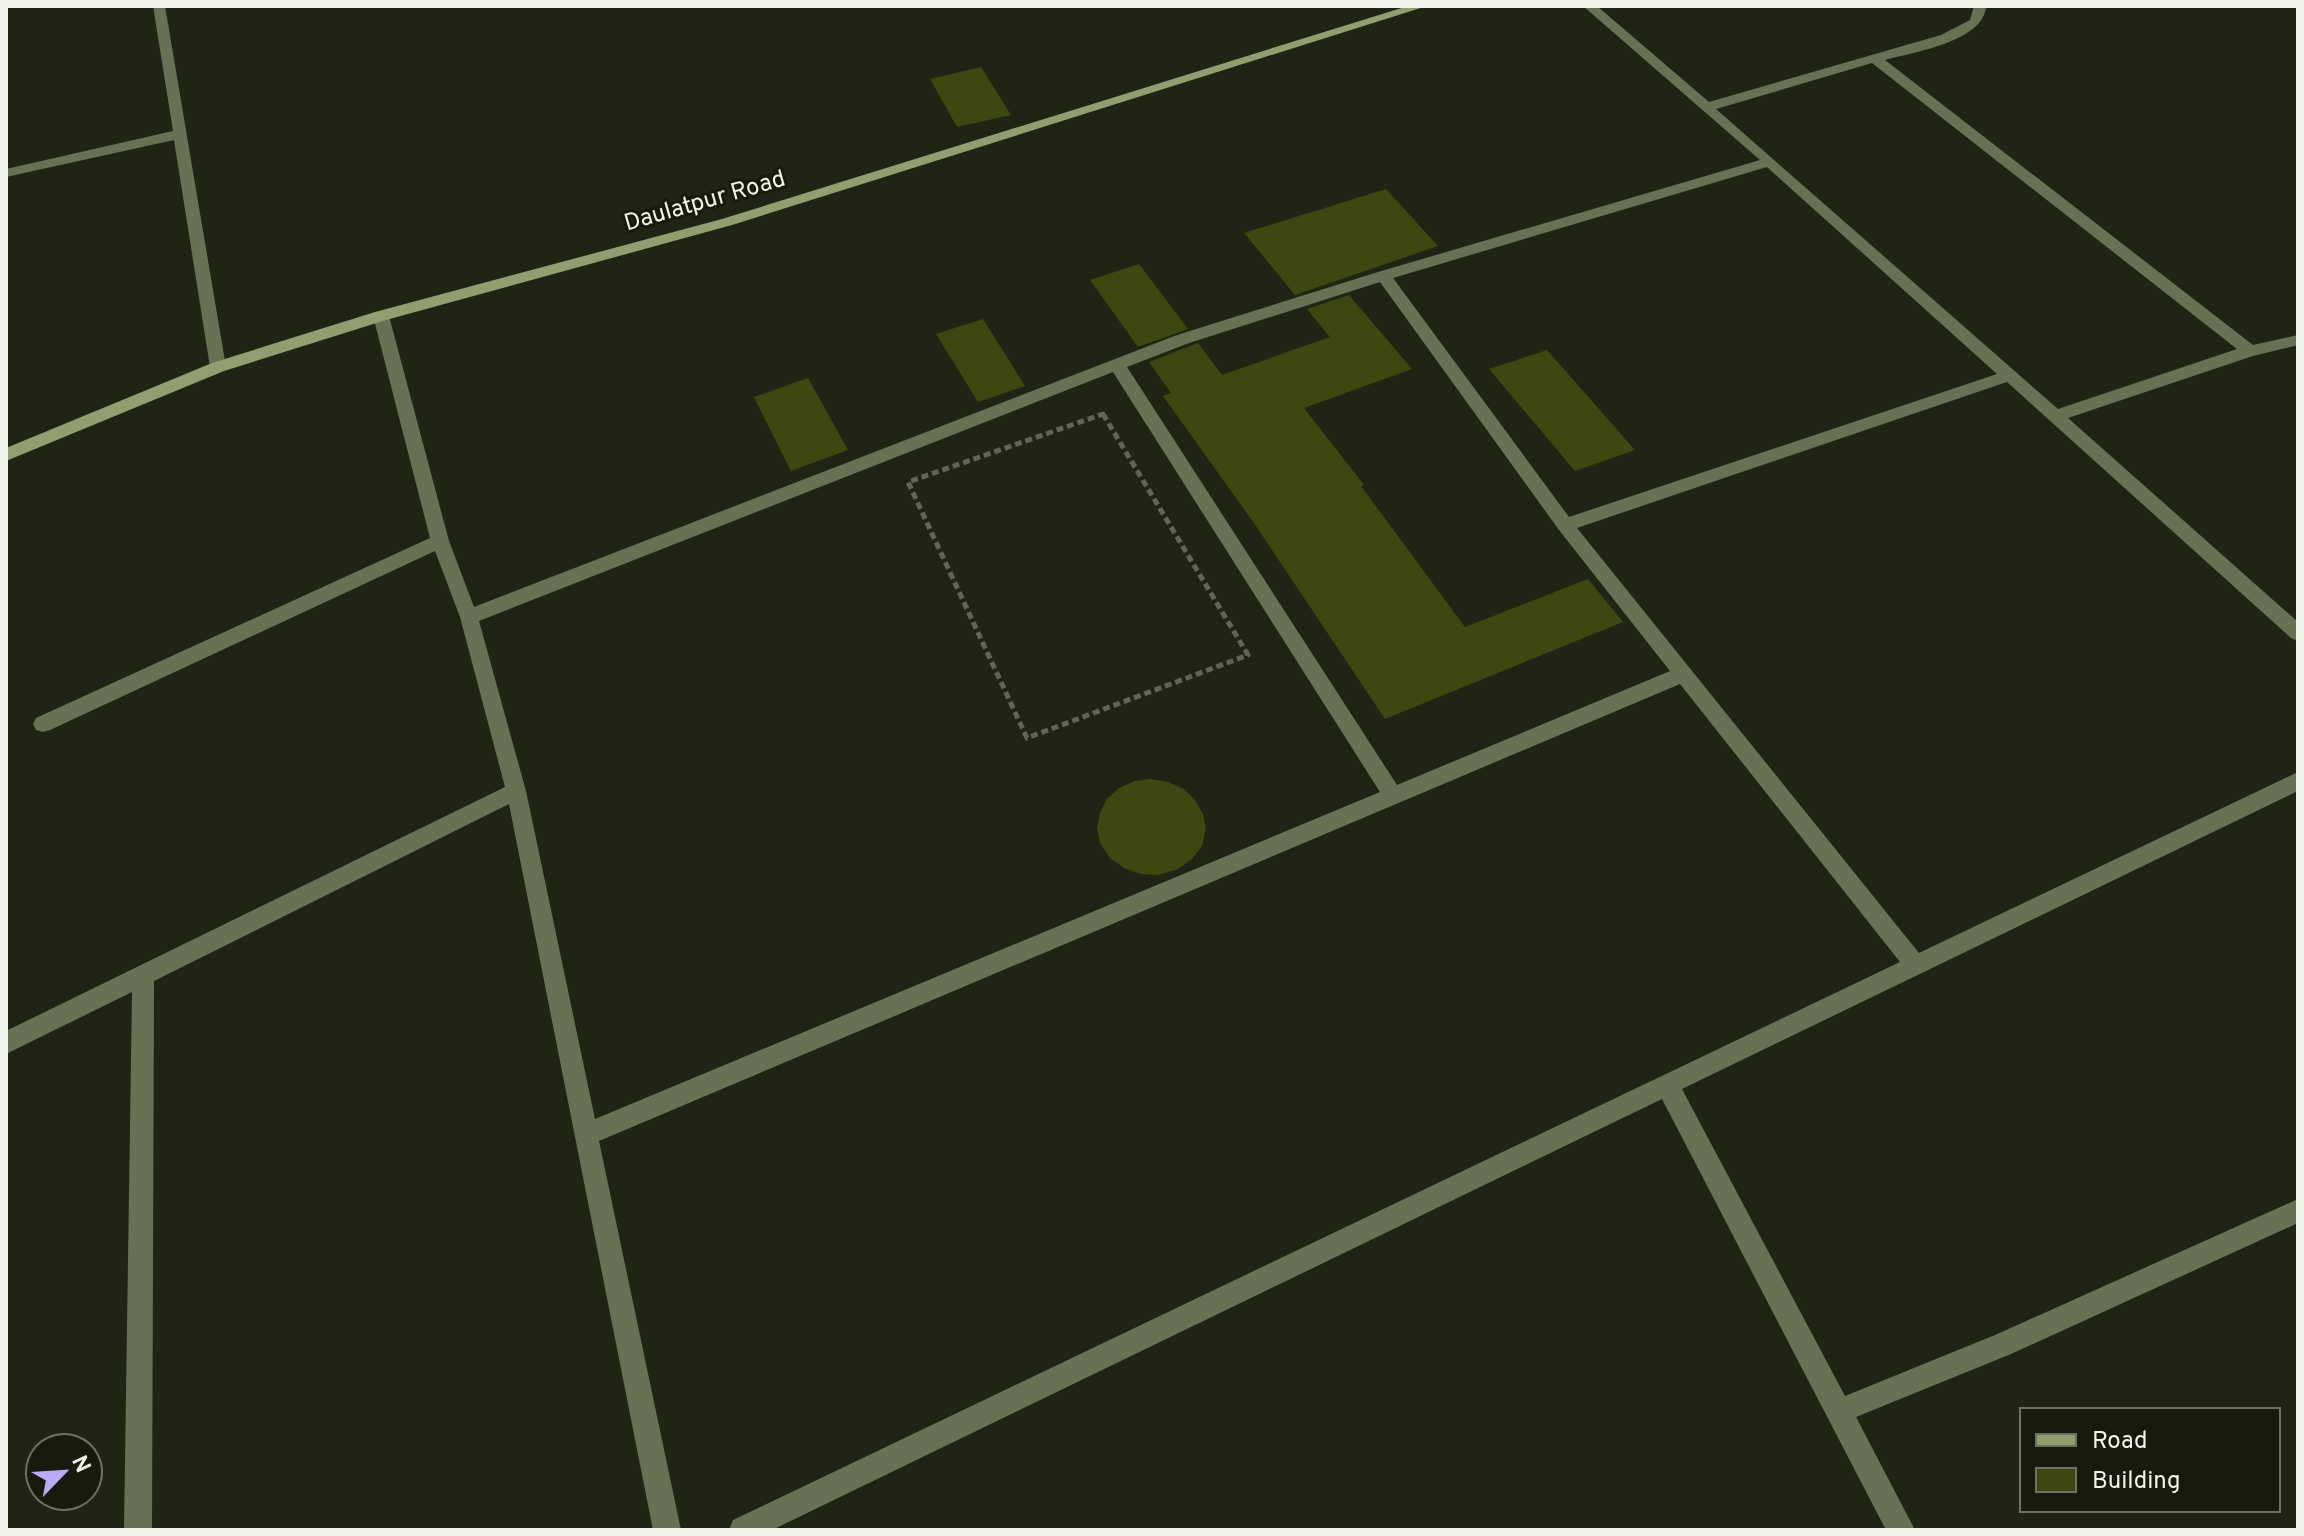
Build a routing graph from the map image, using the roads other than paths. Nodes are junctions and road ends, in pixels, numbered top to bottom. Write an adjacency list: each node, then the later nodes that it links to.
1 (159, 6): 7 (street)
2 (1421, 6): 11 (street, Daulatpur Road)
3 (1589, 6): 6 (street)
4 (1980, 6): 5 (street)
5 (1875, 59): 6 (street); 13 (street)
6 (1707, 107): 8 (street)
7 (180, 134): 9 (street); 15 (street)
8 (1770, 162): 10 (street); 16 (street)
9 (6, 173)
10 (1383, 276): 14 (street); 19 (street)
11 (381, 316): 15 (street, Daulatpur Road); 20 (street)
12 (2298, 340): 13 (street)
13 (2250, 351): 17 (street)
14 (1117, 365): 21 (street); 27 (street)
15 (218, 367): 18 (street, Daulatpur Road)
16 (2008, 376): 17 (street); 19 (street)
17 (2054, 417): 22 (street)
18 (6, 455)
19 (1565, 525): 23 (street)
20 (440, 541): 21 (street); 24 (street)
21 (469, 617): 26 (street)
22 (2298, 633)
23 (1683, 674): 27 (street); 28 (street)
24 (43, 724)
25 (2298, 781): 28 (street)
26 (516, 791): 29 (street); 32 (street)
27 (1393, 795): 32 (street)
28 (1916, 966): 31 (street)
29 (143, 975): 30 (street); 35 (street)
30 (6, 1043)
31 (1668, 1086): 34 (street); 37 (street)
32 (587, 1134): 36 (street)
33 (2298, 1211): 34 (street)
34 (1839, 1411): 38 (street)
35 (138, 1530)
36 (667, 1530)
37 (743, 1530)
38 (1901, 1530)

